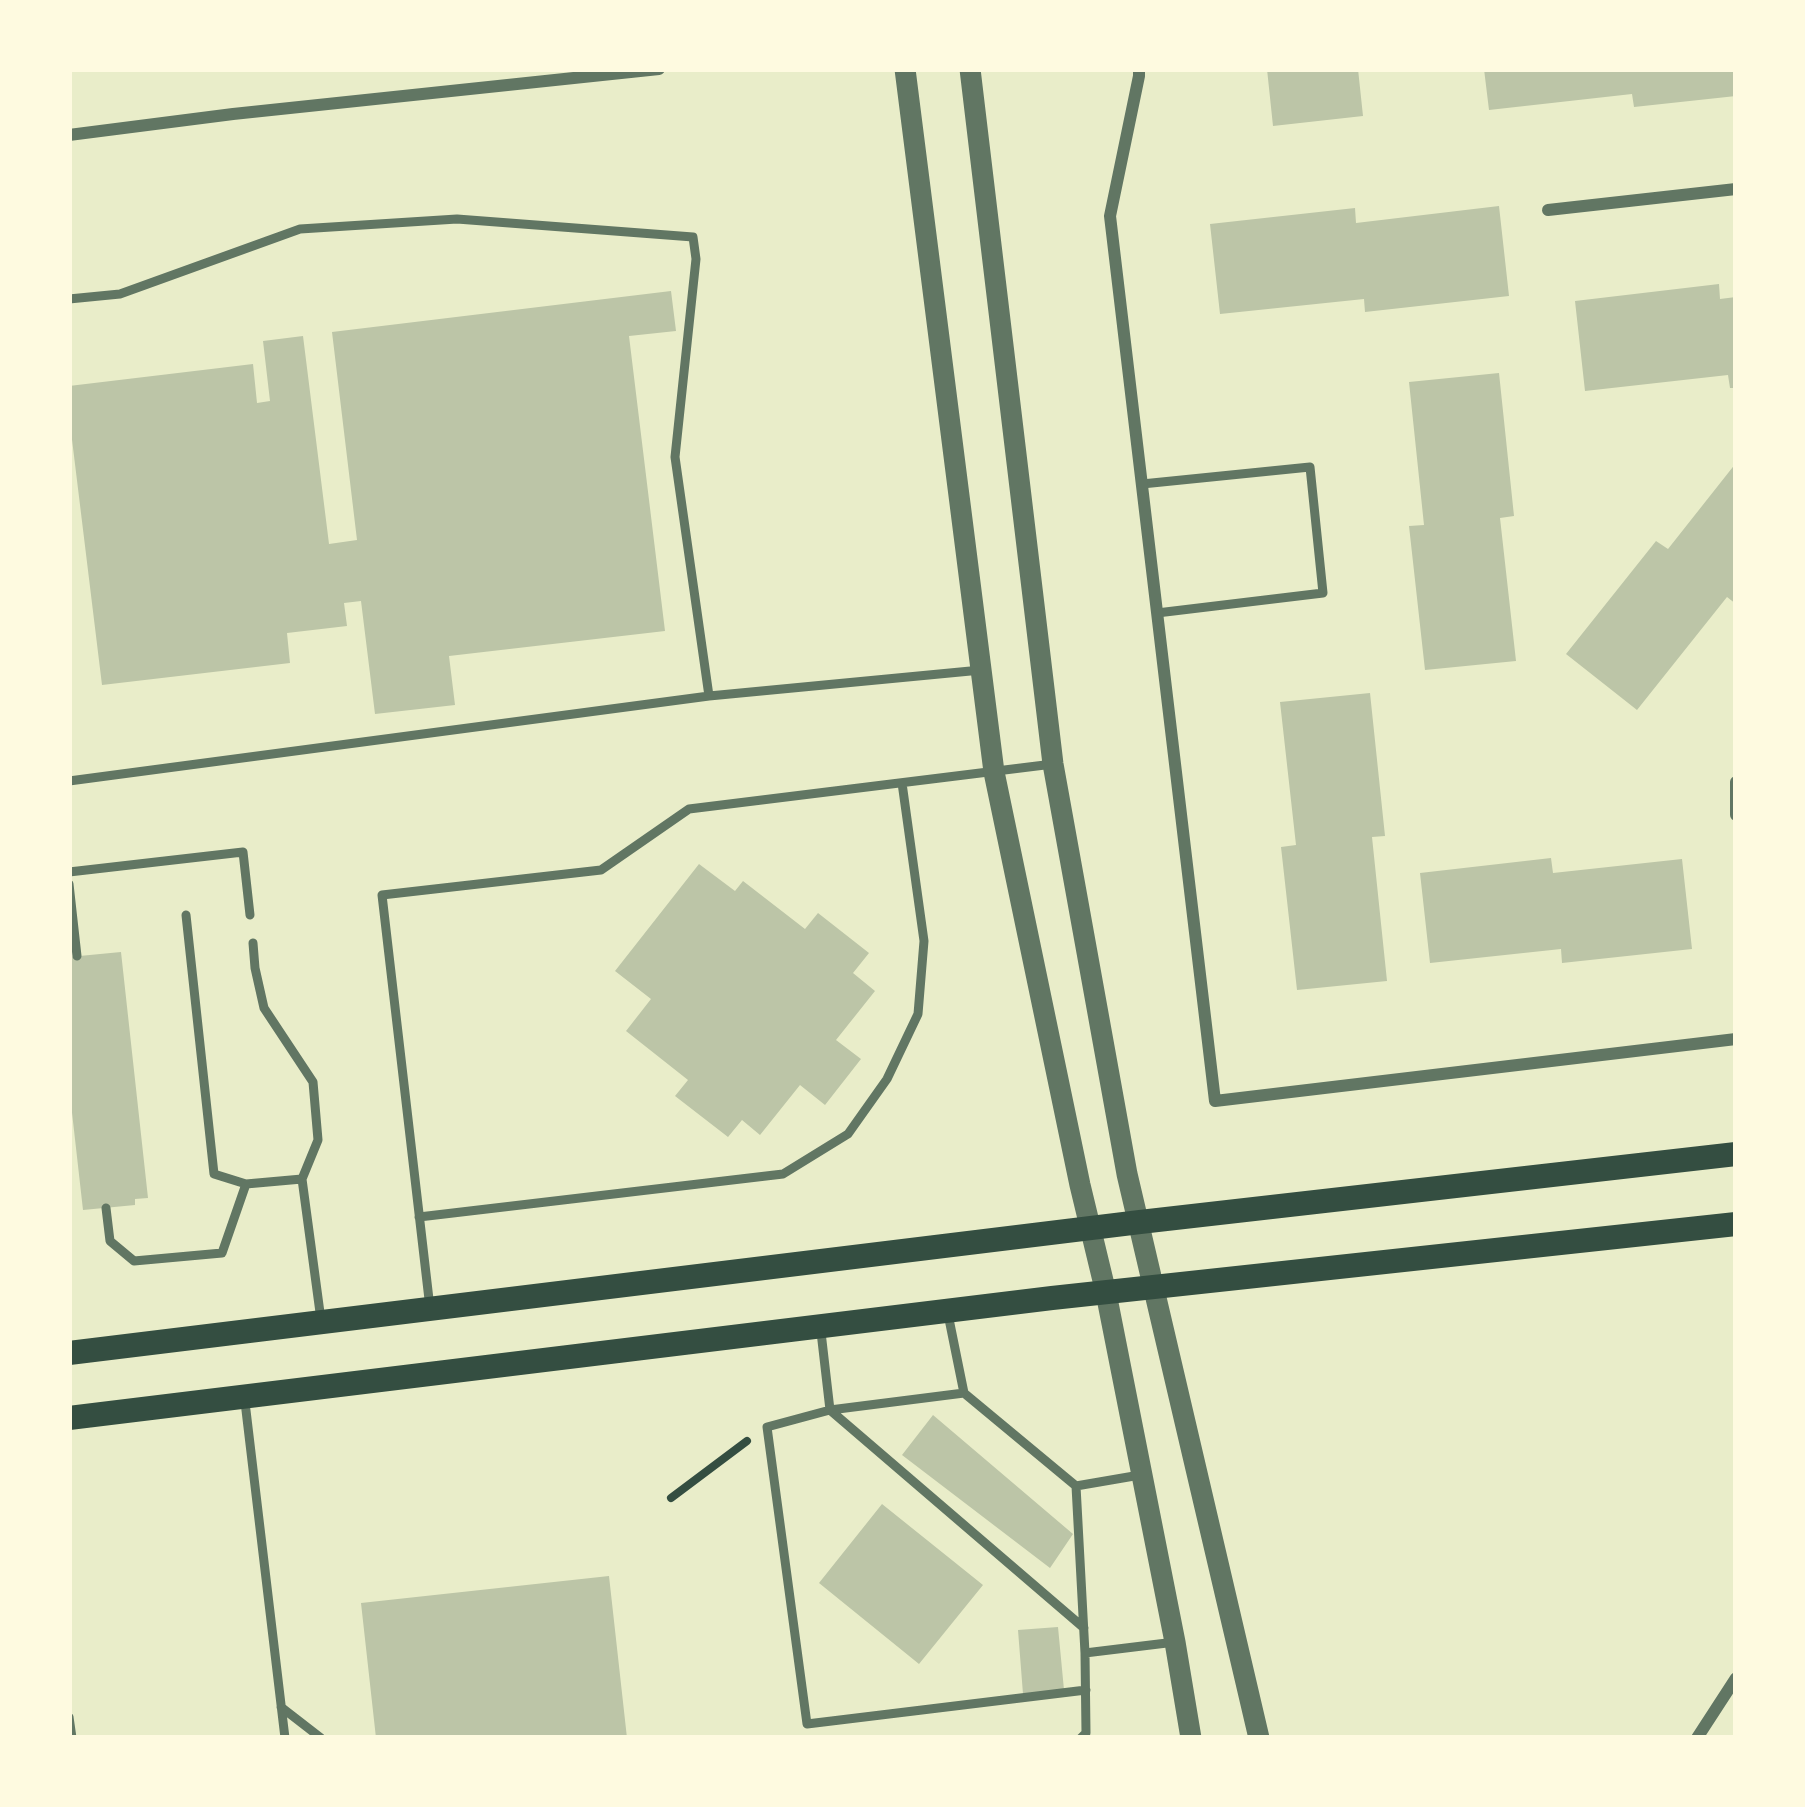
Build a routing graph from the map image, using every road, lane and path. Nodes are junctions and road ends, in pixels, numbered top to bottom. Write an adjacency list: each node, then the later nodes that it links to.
1 (659, 69): 5 (street)
2 (905, 69): 11 (street)
3 (970, 69): 13 (street)
4 (1138, 69): 9 (street)
5 (69, 135)
6 (1736, 189): 7 (street)
7 (1548, 210)
8 (69, 299): 12 (lane)
9 (1142, 484): 10 (street); 10 (lane)
10 (1157, 614): 25 (street)
11 (982, 670): 12 (lane); 14 (street)
12 (709, 696): 15 (lane)
13 (1052, 764): 14 (lane); 31 (street)
14 (994, 772): 17 (lane); 33 (street)
15 (69, 781)
16 (1736, 782): 18 (street)
17 (902, 783): 30 (lane); 30 (lane)
18 (1736, 815)
19 (69, 872): 22 (lane)
20 (69, 884): 24 (lane)
21 (186, 915): 28 (lane)
22 (250, 915)
23 (253, 944): 27 (lane)
24 (77, 956)
25 (1736, 1039)
26 (1736, 1154): 31 (main road)
27 (302, 1179): 28 (lane); 38 (lane)
28 (246, 1184): 29 (lane)
29 (106, 1208)
30 (419, 1217): 36 (lane)
31 (1140, 1222): 33 (main road); 34 (street)
32 (1736, 1224): 34 (main road)
33 (1092, 1228): 35 (street); 36 (main road)
34 (1154, 1288): 35 (main road); 61 (street)
35 (1106, 1293): 37 (main road); 46 (street)
36 (430, 1309): 38 (main road)
37 (947, 1311): 39 (main road); 41 (lane)
38 (321, 1322): 40 (main road)
39 (820, 1326): 42 (main road); 43 (lane)
40 (69, 1353)
41 (964, 1394): 43 (lane); 47 (lane)
42 (244, 1396): 44 (main road); 54 (lane)
43 (830, 1411): 45 (lane); 49 (lane)
44 (69, 1418)
45 (766, 1427): 48 (path); 53 (lane)
46 (1141, 1474): 47 (lane); 50 (street)
47 (1076, 1486): 49 (lane)
48 (671, 1498)
49 (1084, 1628): 51 (lane)
50 (1175, 1642): 51 (lane); 60 (street)
51 (1085, 1653): 53 (lane)
52 (1735, 1679): 62 (street)
53 (1086, 1690): 59 (lane)
54 (281, 1707): 57 (lane); 58 (lane)
55 (69, 1717): 56 (lane)
56 (72, 1738)
57 (285, 1738)
58 (321, 1738)
59 (1081, 1738)
60 (1191, 1738)
61 (1259, 1738)
62 (1697, 1738)

